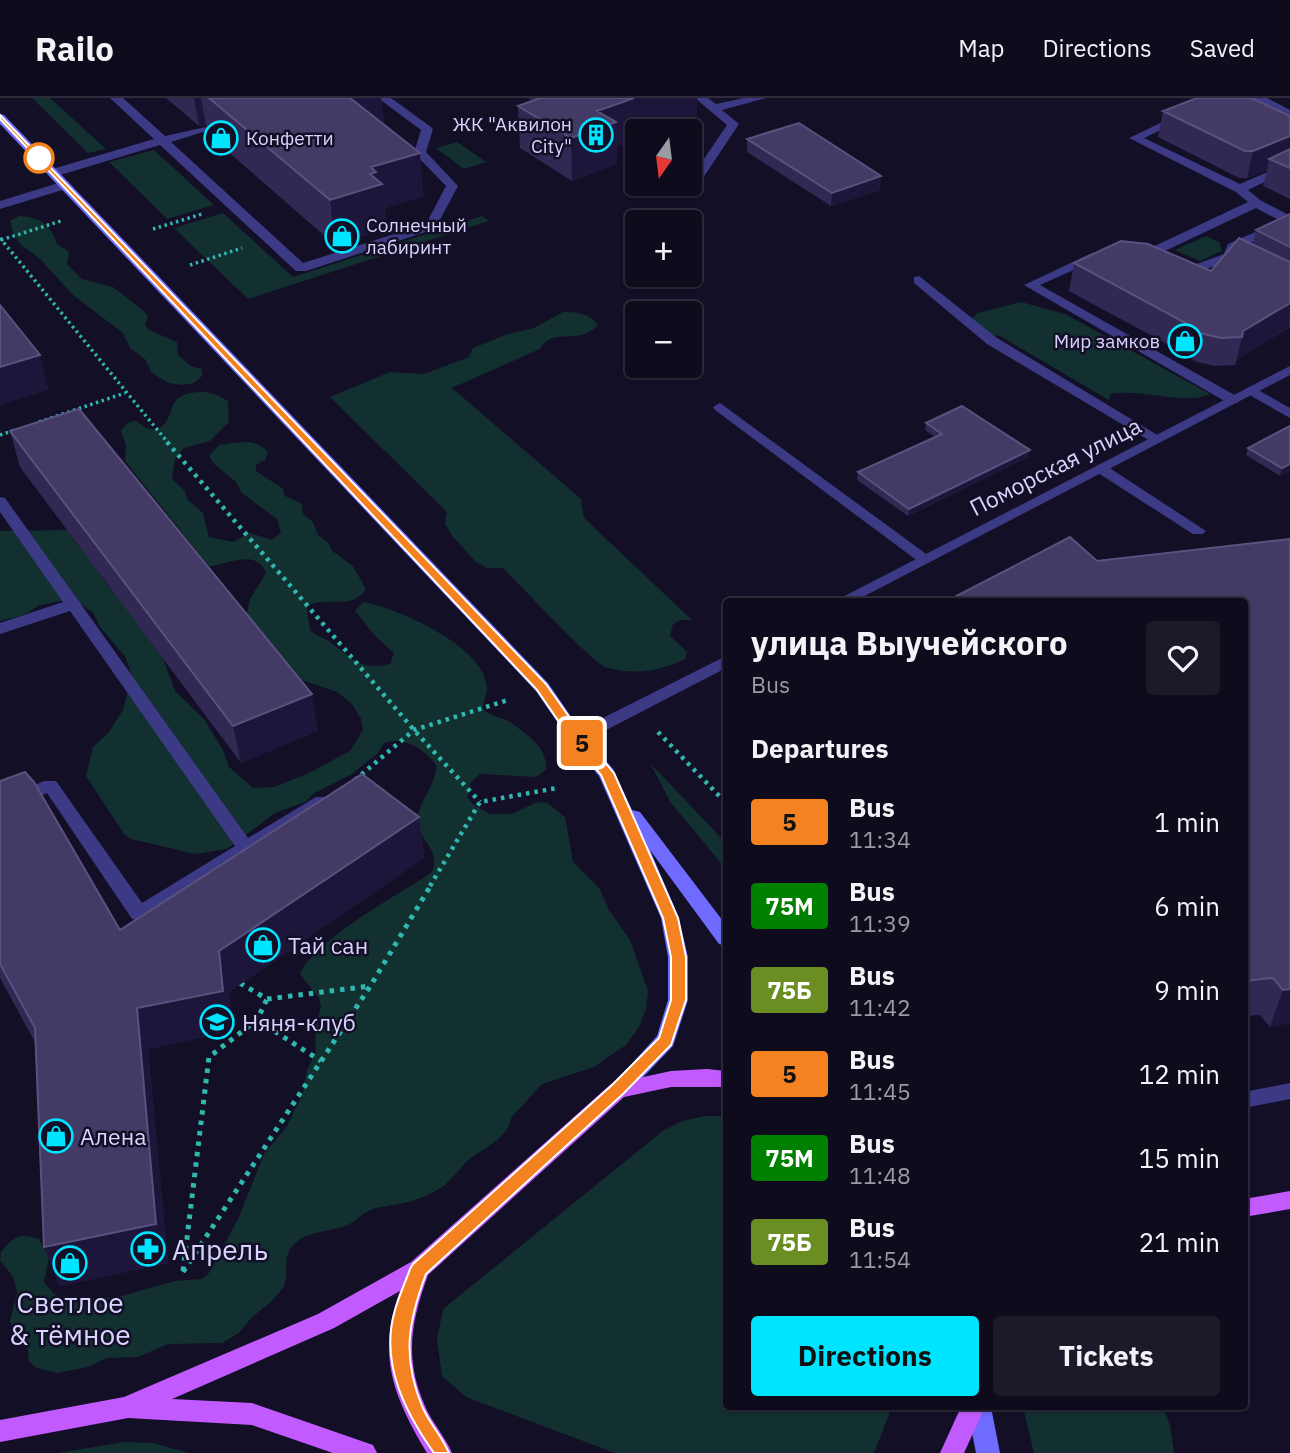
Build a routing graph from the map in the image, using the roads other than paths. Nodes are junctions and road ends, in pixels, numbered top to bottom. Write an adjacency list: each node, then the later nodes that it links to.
1 (116, 98): 11 (street)
2 (383, 98): 11 (street)
3 (701, 98): 7 (street)
4 (760, 98): 7 (street)
5 (1222, 98): 16 (street)
6 (1258, 98): 8 (street)
7 (714, 108): 13 (street)
8 (1288, 112)
9 (0, 117): 14 (main road)
10 (202, 129): 11 (street)
11 (162, 142): 14 (street)
12 (1290, 166): 16 (street)
13 (702, 170)
14 (53, 173): 15 (main road)
15 (65, 185): 18 (street); 35 (main road)
16 (1240, 189): 17 (street)
17 (1256, 203): 17 (street)
18 (0, 205)
19 (1110, 249): 23 (street)
20 (919, 280): 26 (street)
21 (1287, 375): 22 (street, Поморская улица)
22 (1251, 390): 23 (street, Поморская улица); 25 (street)
23 (1233, 400): 26 (street, Поморская улица)
24 (720, 407): 30 (street)
25 (1290, 414)
26 (1157, 439): 27 (street, Поморская улица)
27 (1100, 468): 29 (street); 30 (street, Поморская улица)
28 (0, 501): 32 (street)
29 (1198, 531)
30 (924, 559): 31 (street, Поморская улица)
31 (849, 598)
32 (73, 604): 33 (street); 39 (street)
33 (0, 629)
34 (723, 663): 35 (street)
35 (577, 738): 37 (main road)
36 (351, 782): 39 (street)
37 (616, 792): 40 (main road); 42 (main road)
38 (0, 806): 39 (street)
39 (246, 848)
40 (723, 935)
41 (723, 1079): 42 (main road)
42 (618, 1090): 47 (main road)
43 (1290, 1091): 44 (street)
44 (1248, 1099)
45 (1290, 1200): 46 (main road)
46 (1248, 1207)
47 (419, 1269): 48 (main road); 53 (main road)
48 (126, 1408): 51 (main road); 52 (main road)
49 (972, 1410): 54 (main road)
50 (980, 1410): 55 (main road)
51 (0, 1431)
52 (365, 1453)
53 (440, 1453)
54 (952, 1453)
55 (988, 1453)

